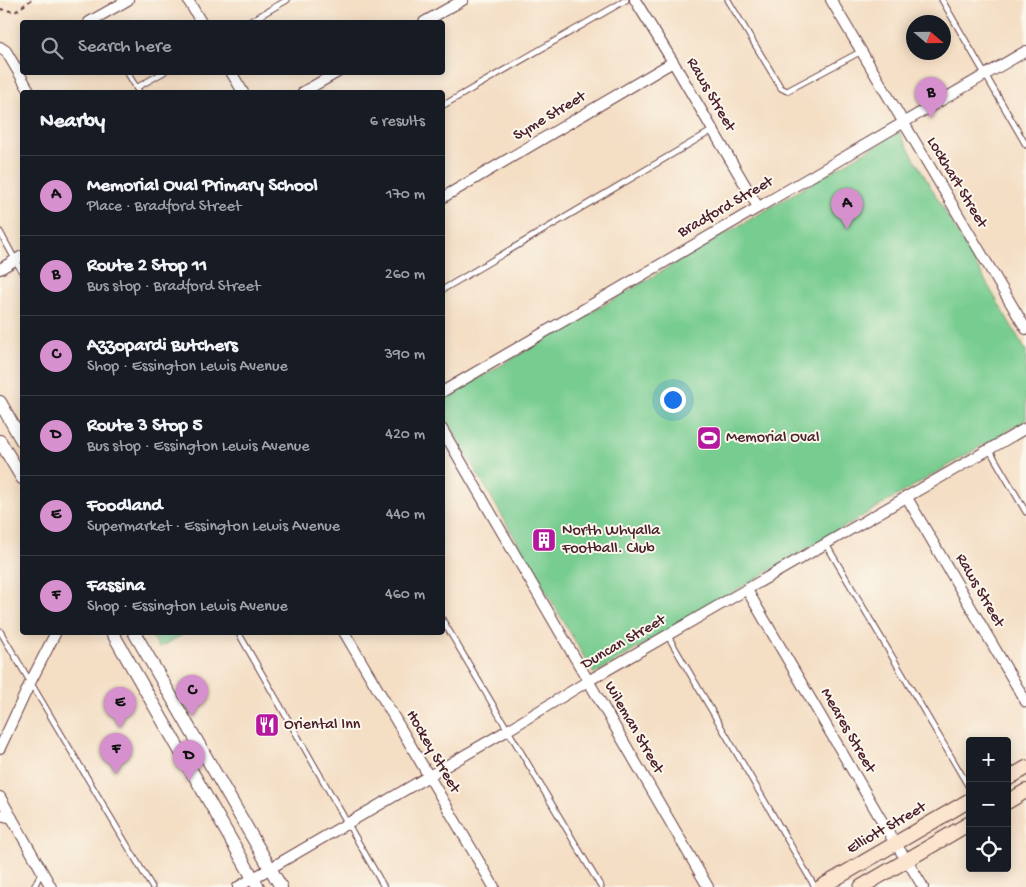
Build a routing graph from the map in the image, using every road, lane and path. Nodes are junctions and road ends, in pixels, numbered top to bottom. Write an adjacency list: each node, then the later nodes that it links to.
1 (31, 0): 11 (path)
2 (128, 0): 12 (street)
3 (188, 0): 13 (street)
4 (287, 0): 14 (lane)
5 (463, 0): 15 (street)
6 (626, 0): 31 (lane)
7 (635, 0): 20 (street, Raws Street)
8 (728, 0): 18 (lane)
9 (831, 0): 18 (street, Lockhart Street)
10 (942, 0): 26 (lane)
11 (0, 9)
12 (96, 20)
13 (200, 20)
14 (252, 20)
15 (428, 20)
16 (0, 47): 19 (street)
17 (1026, 51): 26 (street, Bradford Street)
18 (860, 52): 32 (street, Lockhart Street)
19 (18, 61)
20 (673, 62): 33 (street, Raws Street); 35 (street, Syme Street)
21 (23, 75): 27 (street)
22 (129, 75): 28 (lane)
23 (160, 75): 28 (lane)
24 (233, 75): 29 (street)
25 (333, 75): 30 (street)
26 (985, 75): 32 (street, Bradford Street); 34 (lane)
27 (29, 90)
28 (138, 90)
29 (242, 90)
30 (306, 90)
31 (445, 104)
32 (904, 123): 36 (street, Bradford Street); 41 (street, Lockhart Street)
33 (713, 130): 36 (street, Raws Street); 40 (lane)
34 (1026, 145)
35 (445, 196)
36 (758, 207): 42 (street, Bradford Street)
37 (0, 232): 38 (lane)
38 (19, 258): 39 (street)
39 (0, 268)
40 (445, 288)
41 (1026, 329)
42 (445, 390)
43 (0, 402): 46 (street)
44 (1026, 428): 48 (street, Duncan Street)
45 (445, 434): 62 (street, Wileman Street)
46 (20, 437)
47 (0, 441): 49 (street)
48 (989, 449): 50 (street, Duncan Street); 51 (lane)
49 (20, 475)
50 (906, 496): 52 (street, Duncan Street); 64 (street, Raws Street)
51 (1026, 512)
52 (825, 543): 53 (street, Duncan Street); 70 (lane)
53 (746, 590): 61 (street, Duncan Street); 79 (street, Meares Street)
54 (445, 624): 65 (lane)
55 (0, 631): 63 (lane)
56 (54, 635): 63 (street)
57 (114, 635): 83 (street)
58 (136, 635): 81 (street)
59 (240, 635): 77 (lane)
60 (346, 635): 68 (street, Hockey Street)
61 (668, 636): 62 (street, Duncan Street); 93 (lane)
62 (588, 681): 65 (street, Duncan Street); 92 (street, Wileman Street)
63 (30, 683): 66 (street); 86 (lane)
64 (1026, 702)
65 (508, 730): 68 (street, Duncan Street); 91 (lane)
66 (0, 748)
67 (1026, 768): 69 (main road)
68 (429, 775): 77 (street, Duncan Street); 90 (street, Hockey Street)
69 (1011, 777)
70 (966, 782)
71 (1026, 791): 73 (main road)
72 (0, 797): 76 (street)
73 (1011, 800)
74 (966, 802): 79 (main road, Elliott Street)
75 (0, 815): 76 (street)
76 (12, 818): 82 (street)
77 (346, 823): 81 (street, Duncan Street); 89 (lane)
78 (966, 825): 80 (main road)
79 (895, 844): 80 (street, Meares Street); 94 (main road, Elliott Street)
80 (907, 860): 95 (main road); 96 (street, Meares Street)
81 (270, 868): 83 (street, Duncan Street); 88 (street)
82 (42, 871): 84 (lane); 85 (street)
83 (256, 883): 87 (street, Duncan Street)
84 (34, 887)
85 (51, 887)
86 (152, 887)
87 (238, 887)
88 (281, 887)
89 (384, 887)
90 (494, 887)
91 (601, 887)
92 (708, 887)
93 (815, 887)
94 (821, 887)
95 (861, 887)
96 (923, 887)

